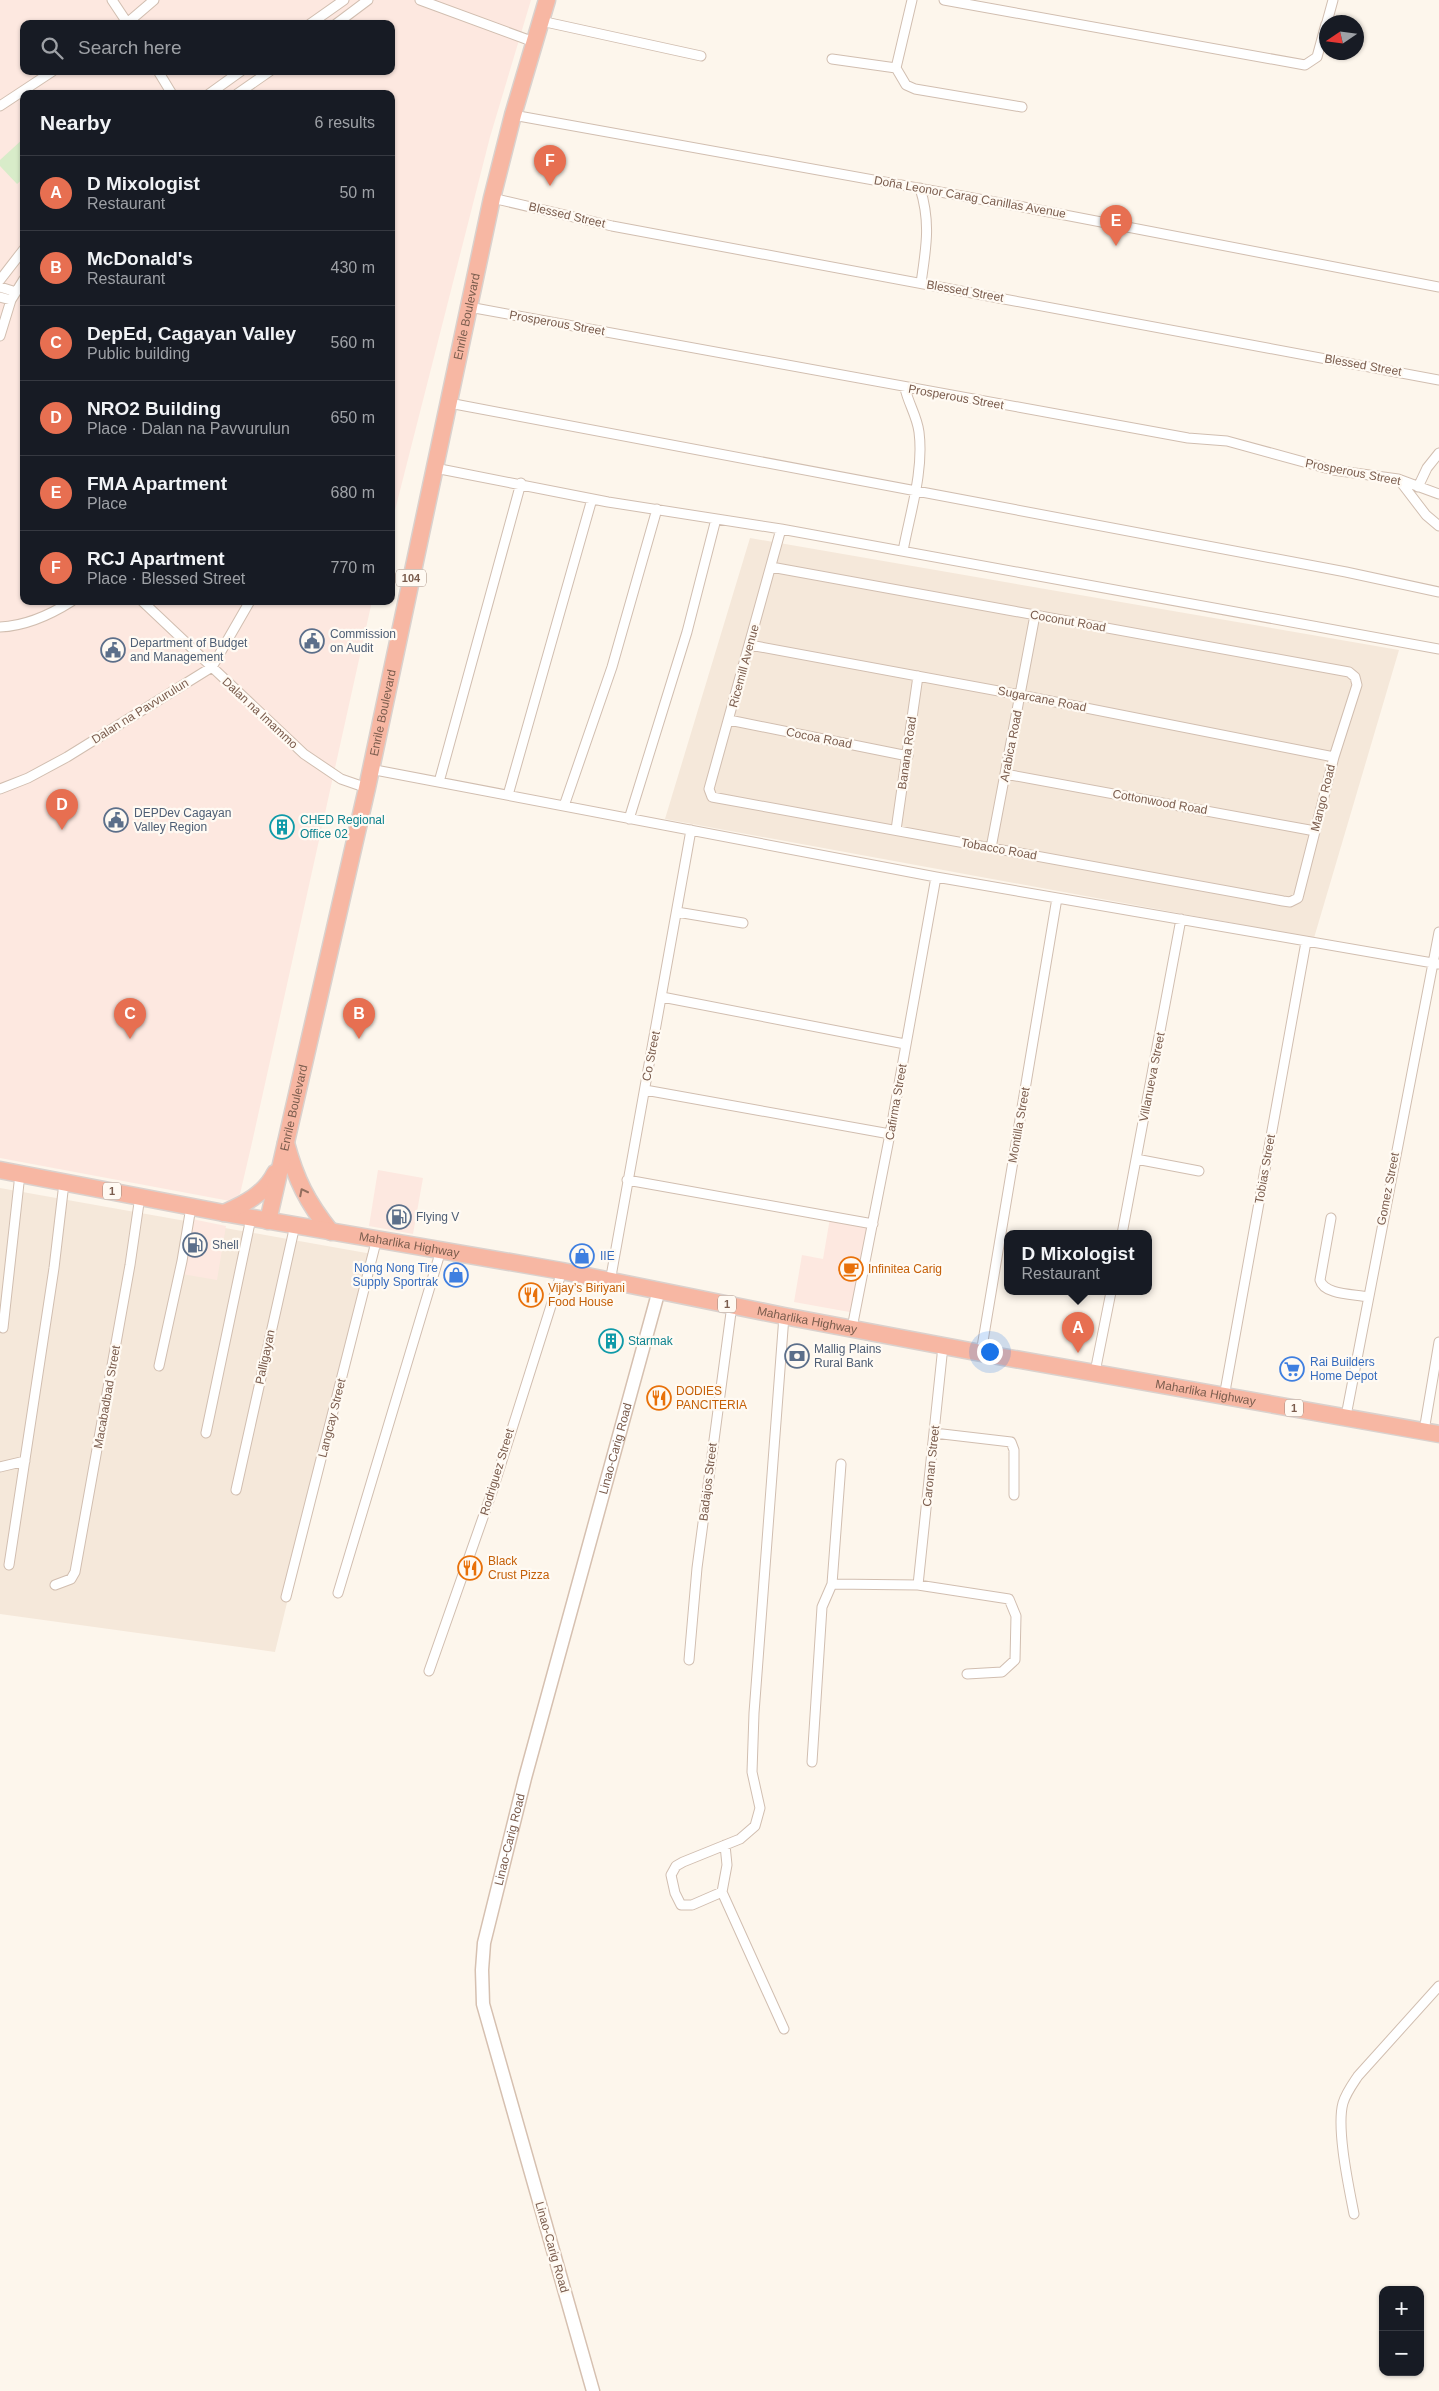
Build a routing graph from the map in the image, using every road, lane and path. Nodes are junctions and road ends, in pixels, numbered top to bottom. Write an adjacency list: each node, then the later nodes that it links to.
1 (112, 0): 11 (street)
2 (154, 0): 12 (street)
3 (344, 0): 13 (street)
4 (368, 0): 14 (street)
5 (420, 0): 16 (street)
6 (548, 0): 15 (highway, Enrile Boulevard / 104)
7 (912, 0): 20 (street)
8 (944, 0): 17 (street)
9 (1333, 0): 10 (street)
10 (1329, 15)
11 (125, 20)
12 (131, 20)
13 (316, 20)
14 (341, 20)
15 (541, 21): 16 (highway, Enrile Boulevard / 104); 18 (street)
16 (534, 42): 32 (highway, Enrile Boulevard / 104)
17 (1319, 50)
18 (701, 56)
19 (832, 58): 20 (street)
20 (896, 68): 31 (street)
21 (47, 75): 25 (street)
22 (160, 75): 26 (street)
23 (236, 75): 27 (street)
24 (264, 75): 28 (street)
25 (23, 90)
26 (170, 90)
27 (215, 90)
28 (244, 90)
29 (20, 92): 30 (street)
30 (1, 104)
31 (1022, 107)
32 (513, 115): 33 (street, Doña Leonor Carag Canillas Avenue); 34 (highway, Enrile Boulevard / 104)
33 (920, 188): 39 (street); 42 (street, Doña Leonor Carag Canillas Avenue)
34 (492, 198): 39 (street, Blessed Street); 45 (highway, Enrile Boulevard / 104)
35 (20, 254): 36 (street)
36 (10, 265): 37 (street); 38 (street)
37 (0, 269)
38 (0, 280)
39 (921, 283): 47 (street, Blessed Street)
40 (20, 285): 43 (street)
41 (0, 287): 43 (street)
42 (1439, 287)
43 (13, 296): 44 (street); 46 (street)
44 (0, 297)
45 (469, 308): 48 (street, Prosperous Street); 49 (highway, Enrile Boulevard / 104)
46 (0, 336)
47 (1439, 380)
48 (905, 388): 52 (street, Prosperous Street); 55 (street)
49 (449, 403): 51 (highway, Enrile Boulevard / 104); 55 (street)
50 (1439, 454): 54 (street)
51 (435, 468): 53 (street); 79 (highway, Enrile Boulevard / 104)
52 (1398, 479): 54 (street, Prosperous Street); 60 (street)
53 (521, 483): 57 (street); 81 (street)
54 (1418, 487): 56 (street, Prosperous Street)
55 (915, 491): 62 (street); 64 (street)
56 (1439, 494)
57 (592, 498): 58 (street); 84 (street)
58 (657, 509): 59 (street); 86 (street)
59 (716, 519): 61 (street); 87 (street)
60 (1439, 526)
61 (781, 529): 62 (street); 63 (street, Ricemill Avenue)
62 (903, 552): 71 (street)
63 (771, 567): 68 (street, Coconut Road); 70 (street, Ricemill Avenue)
64 (1439, 592)
65 (65, 605): 69 (street)
66 (146, 605): 72 (street, Dalan na Imammo)
67 (248, 605): 72 (street, Dalan na Pavvurulun)
68 (1035, 615): 74 (street, Coconut Road); 75 (street, Arabica Road)
69 (0, 627)
70 (750, 645): 73 (street, Sugarcane Road); 76 (street, Ricemill Avenue)
71 (1439, 649)
72 (212, 667): 82 (street, Dalan na Imammo); 83 (street, Dalan na Pavvurulun)
73 (918, 676): 75 (street, Sugarcane Road); 77 (street, Banana Road)
74 (1357, 685): 78 (street, Mango Road)
75 (1020, 695): 78 (street, Sugarcane Road); 80 (street, Arabica Road)
76 (729, 720): 77 (street, Cocoa Road); 85 (street, Ricemill Avenue)
77 (908, 756): 89 (street, Banana Road)
78 (1334, 757): 90 (street, Mango Road)
79 (370, 769): 81 (street); 82 (highway, Enrile Boulevard / 104)
80 (1005, 774): 90 (street, Cottonwood Road); 91 (street, Arabica Road)
81 (438, 782): 84 (street)
82 (367, 788): 105 (highway, Enrile Boulevard / 104)
83 (0, 789)
84 (508, 795): 86 (street)
85 (715, 799): 89 (street, Tobacco Road)
86 (564, 806): 87 (street)
87 (629, 818): 88 (street)
88 (691, 830): 92 (street); 95 (street, Co Street)
89 (896, 830): 91 (street, Tobacco Road)
90 (1315, 831): 94 (street, Mango Road)
91 (991, 848): 94 (street, Tobacco Road)
92 (936, 877): 93 (street); 102 (street, Cafirma Street)
93 (1057, 898): 96 (street); 136 (street, Montilla Street)
94 (1283, 902)
95 (677, 912): 97 (street); 101 (street, Co Street)
96 (1181, 919): 99 (street); 107 (street, Villanueva Street)
97 (743, 923)
98 (1439, 932): 100 (street, Gomez Street)
99 (1306, 942): 100 (street); 139 (street, Tobias Street)
100 (1435, 963): 129 (street, Gomez Street)
101 (662, 997): 102 (street); 103 (street, Co Street)
102 (905, 1044): 104 (street, Cafirma Street)
103 (645, 1090): 104 (street); 111 (street, Co Street)
104 (890, 1134): 119 (street, Cafirma Street)
105 (286, 1140): 106 (highway, Enrile Boulevard / 104); 122 (highway, one-way to 105)
106 (282, 1157): 115 (highway); 118 (highway, Enrile Boulevard / 104)
107 (1136, 1159): 109 (street); 121 (street, Villanueva Street)
108 (0, 1170): 110 (highway, Maharlika Highway / 1)
109 (1198, 1170)
110 (20, 1174): 112 (highway, Maharlika Highway / 1); 132 (street)
111 (627, 1180): 119 (street); 126 (street, Co Street)
112 (64, 1183): 113 (highway, Maharlika Highway / 1); 144 (street)
113 (140, 1196): 114 (highway, Maharlika Highway / 1); 150 (street, Macabadbad Street)
114 (191, 1207): 115 (highway, Maharlika Highway / 1); 137 (street)
115 (224, 1214): 116 (highway, Maharlika Highway / 1)
116 (251, 1218): 118 (highway, Maharlika Highway / 1); 142 (street)
117 (1331, 1218): 129 (street)
118 (268, 1221): 120 (highway, Maharlika Highway / 1)
119 (873, 1224): 133 (street, Cafirma Street)
120 (295, 1225): 122 (highway, Maharlika Highway / 1); 147 (street, Palligayan)
121 (1123, 1230)
122 (331, 1232): 123 (highway, Maharlika Highway / 1)
123 (377, 1238): 124 (highway, Maharlika Highway / 1); 154 (street, Langcay Street)
124 (441, 1250): 125 (highway, Maharlika Highway / 1); 153 (street)
125 (562, 1271): 126 (highway, Maharlika Highway / 1); 156 (street, Rodriguez Street)
126 (610, 1282): 127 (highway, Maharlika Highway / 1)
127 (659, 1290): 130 (highway, Maharlika Highway / 1); 164 (main road, Linao-Carig Road)
128 (1110, 1295): 138 (street)
129 (1368, 1297): 140 (street, Gomez Street)
130 (732, 1304): 131 (highway, Maharlika Highway / 1); 155 (street, Badajos Street)
131 (784, 1316): 133 (highway, Maharlika Highway / 1); 159 (street)
132 (4, 1328)
133 (852, 1328): 135 (highway, Maharlika Highway / 1)
134 (1439, 1342): 141 (street)
135 (944, 1346): 136 (highway, Maharlika Highway / 1); 143 (street, Caronan Street)
136 (981, 1353): 138 (highway, Maharlika Highway / 1)
137 (158, 1366)
138 (1095, 1372): 139 (highway, Maharlika Highway / 1)
139 (1224, 1397): 140 (highway, Maharlika Highway / 1)
140 (1346, 1416): 141 (highway, Maharlika Highway / 1)
141 (1430, 1432)
142 (206, 1433)
143 (934, 1434): 148 (street); 152 (street, Caronan Street)
144 (25, 1461): 146 (street); 149 (street)
145 (840, 1464): 151 (street)
146 (0, 1467)
147 (236, 1490)
148 (1014, 1495)
149 (10, 1565)
150 (55, 1584)
151 (832, 1584): 152 (street); 158 (street)
152 (918, 1586): 157 (street)
153 (338, 1593)
154 (286, 1597)
155 (689, 1660)
156 (429, 1671)
157 (967, 1674)
158 (812, 1762)
159 (725, 1845): 160 (street); 160 (street)
160 (722, 1892): 162 (street)
161 (1439, 1986): 163 (street)
162 (784, 2029)
163 (1354, 2214)
164 (593, 2391)

